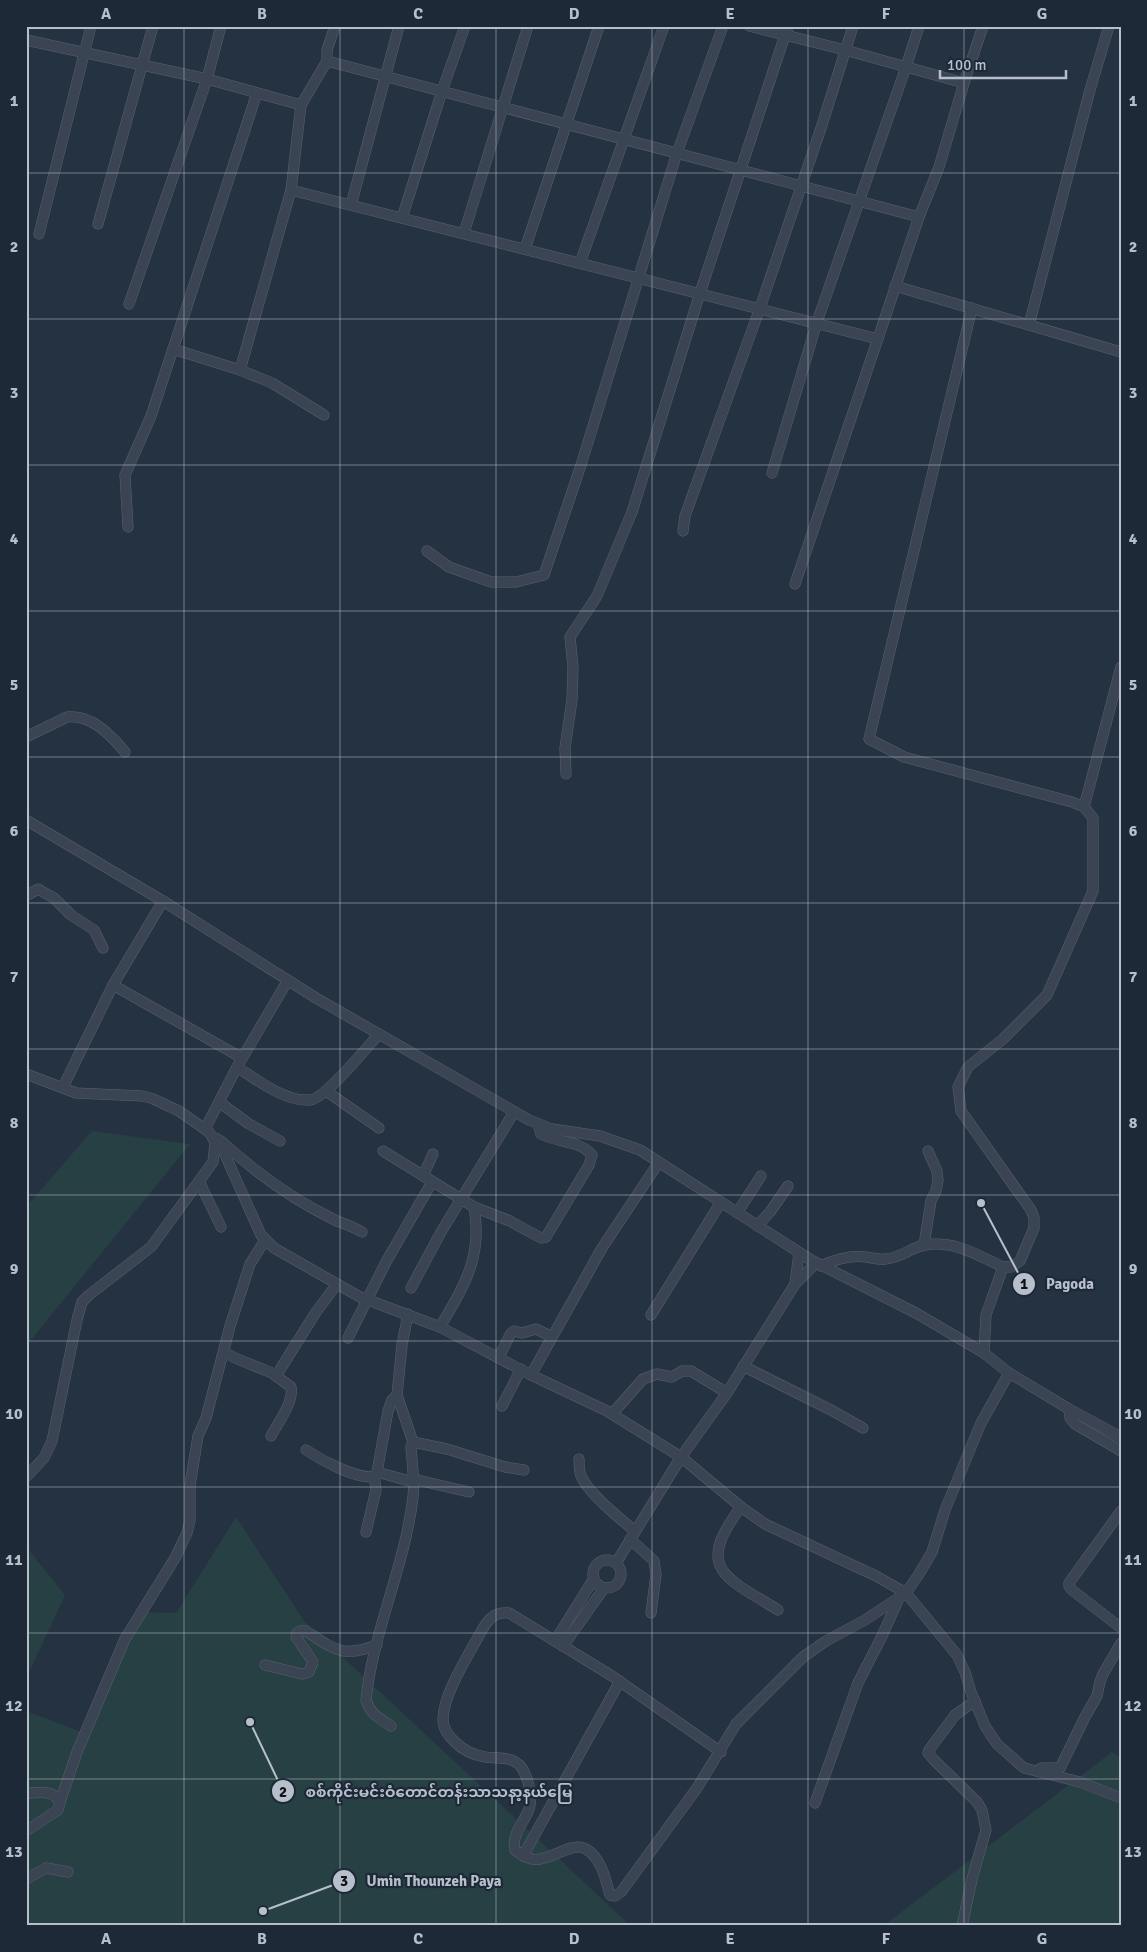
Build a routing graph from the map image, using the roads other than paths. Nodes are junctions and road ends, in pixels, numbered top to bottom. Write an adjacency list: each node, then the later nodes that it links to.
1 (91, 26): 19 (street)
2 (154, 26): 21 (street)
3 (221, 26): 24 (street)
4 (335, 26): 20 (street)
5 (400, 26): 23 (street)
6 (465, 26): 26 (street)
7 (528, 26): 29 (street)
8 (599, 26): 30 (street)
9 (664, 26): 31 (street)
10 (723, 26): 32 (street)
11 (749, 26): 16 (street)
12 (853, 26): 18 (street)
13 (919, 26): 22 (street)
14 (983, 26): 25 (street)
15 (1109, 26): 52 (street)
16 (786, 31): 18 (street); 33 (street)
17 (26, 40): 19 (street)
18 (845, 50): 22 (street); 34 (street)
19 (85, 52): 21 (street); 41 (street)
20 (328, 61): 23 (street); 28 (street)
21 (143, 65): 24 (street); 40 (street)
22 (906, 67): 25 (street); 36 (street)
23 (385, 76): 26 (street); 37 (street)
24 (206, 79): 27 (street); 48 (street)
25 (964, 83): 38 (street)
26 (442, 91): 29 (street); 39 (street)
27 (257, 93): 28 (street); 54 (street)
28 (301, 105): 35 (street)
29 (504, 107): 30 (street); 42 (street)
30 (567, 124): 31 (street); 43 (street)
31 (623, 139): 32 (street); 44 (street)
32 (677, 153): 33 (street); 45 (street)
33 (740, 169): 34 (street); 47 (street)
34 (802, 185): 36 (street); 49 (street)
35 (291, 190): 37 (street); 56 (street)
36 (859, 201): 38 (street); 51 (street)
37 (350, 205): 39 (street)
38 (919, 217): 46 (street)
39 (402, 218): 42 (street)
40 (98, 224)
41 (38, 234)
42 (464, 234): 43 (street)
43 (524, 249): 44 (street)
44 (580, 263): 45 (street)
45 (639, 278): 47 (street); 61 (street)
46 (896, 286): 50 (street); 53 (street)
47 (700, 293): 49 (street); 66 (street)
48 (129, 304)
49 (760, 308): 51 (street); 60 (street)
50 (972, 308): 52 (street); 67 (street)
51 (817, 322): 53 (street); 58 (street)
52 (1029, 325): 55 (street)
53 (878, 339): 62 (street)
54 (173, 349): 56 (street); 59 (street)
55 (1121, 352)
56 (240, 370): 57 (street)
57 (324, 415)
58 (772, 473)
59 (128, 527)
60 (683, 531)
61 (427, 551)
62 (795, 584)
63 (1121, 667): 67 (street)
64 (26, 737): 65 (street)
65 (125, 752)
66 (566, 774)
67 (1084, 807): 104 (street)
68 (26, 820): 70 (street)
69 (26, 896): 71 (street)
70 (163, 901): 72 (street); 73 (street)
71 (103, 948)
72 (288, 980): 74 (street); 75 (street)
73 (113, 985): 75 (street); 77 (street)
74 (379, 1034): 78 (street); 80 (street)
75 (240, 1063): 78 (street); 79 (street)
76 (26, 1074): 77 (street)
77 (63, 1087): 83 (street)
78 (326, 1091): 82 (street)
79 (219, 1102): 83 (street); 84 (street)
80 (514, 1112): 81 (street); 93 (street)
81 (538, 1124): 88 (street); 95 (street)
82 (379, 1128)
83 (212, 1135): 91 (street); 99 (street); 100 (street)
84 (280, 1141)
85 (383, 1151): 90 (street)
86 (928, 1151): 101 (street)
87 (434, 1154): 90 (street)
88 (659, 1162): 94 (street); 112 (street)
89 (761, 1176): 96 (street)
90 (428, 1179): 93 (street); 108 (street)
91 (199, 1181): 98 (street); 137 (street)
92 (788, 1186): 97 (street)
93 (461, 1199): 95 (street); 107 (street)
94 (721, 1202): 96 (street); 110 (street)
95 (474, 1207): 111 (street)
96 (737, 1213): 97 (street)
97 (757, 1226): 102 (street)
98 (221, 1227)
99 (362, 1232)
100 (265, 1240): 105 (street); 114 (street)
101 (924, 1245): 103 (street); 104 (street)
102 (799, 1253): 103 (street); 106 (street)
103 (819, 1265): 106 (street); 115 (street)
104 (1003, 1266): 115 (street)
105 (337, 1284): 108 (street); 121 (street)
106 (795, 1284): 117 (street)
107 (411, 1288)
108 (366, 1300): 109 (street); 113 (street)
109 (408, 1314): 111 (street); 123 (street)
110 (651, 1315)
111 (440, 1327): 116 (street)
112 (552, 1337): 116 (street); 120 (street)
113 (348, 1338)
114 (224, 1352): 121 (street); 162 (street)
115 (984, 1354): 119 (street)
116 (499, 1357): 118 (street)
117 (743, 1366): 122 (street); 127 (street)
118 (521, 1369): 120 (street); 124 (street)
119 (1009, 1373): 125 (street); 147 (street)
120 (531, 1375): 126 (street)
121 (276, 1376): 128 (street)
122 (727, 1393): 126 (street); 133 (street)
123 (397, 1395): 130 (street); 136 (street)
124 (502, 1406)
125 (1069, 1409): 129 (street); 132 (street)
126 (612, 1414): 133 (street)
127 (863, 1428)
128 (271, 1436)
129 (1121, 1436)
130 (413, 1442): 135 (street); 138 (street)
131 (306, 1450): 136 (street)
132 (1121, 1451)
133 (681, 1456): 140 (street); 143 (street)
134 (578, 1459): 143 (street)
135 (524, 1470)
136 (375, 1474): 138 (street); 142 (street)
137 (26, 1477)
138 (413, 1481): 139 (street); 153 (street)
139 (469, 1492)
140 (741, 1507): 147 (street); 148 (street)
141 (1121, 1511): 150 (street)
142 (366, 1532)
143 (633, 1535): 144 (street); 149 (street)
144 (616, 1563): 145 (street); 146 (street)
145 (593, 1580): 146 (street); 152 (street)
146 (604, 1588): 152 (street)
147 (903, 1594): 156 (street); 158 (street); 163 (street)
148 (778, 1610)
149 (651, 1613)
150 (1121, 1628)
151 (1121, 1643): 159 (street)
152 (559, 1644): 155 (street); 165 (street)
153 (377, 1645): 154 (street); 157 (street)
154 (264, 1665)
155 (620, 1681): 158 (street); 165 (street)
156 (974, 1702): 159 (street); 169 (street)
157 (391, 1726)
158 (721, 1752): 165 (street)
159 (1024, 1768): 161 (street)
160 (26, 1793): 162 (street)
161 (1121, 1798)
162 (60, 1802): 164 (street)
163 (815, 1803)
164 (26, 1831)
165 (523, 1856)
166 (68, 1872): 167 (street)
167 (26, 1881): 168 (street)
168 (26, 1889)
169 (962, 1926)

